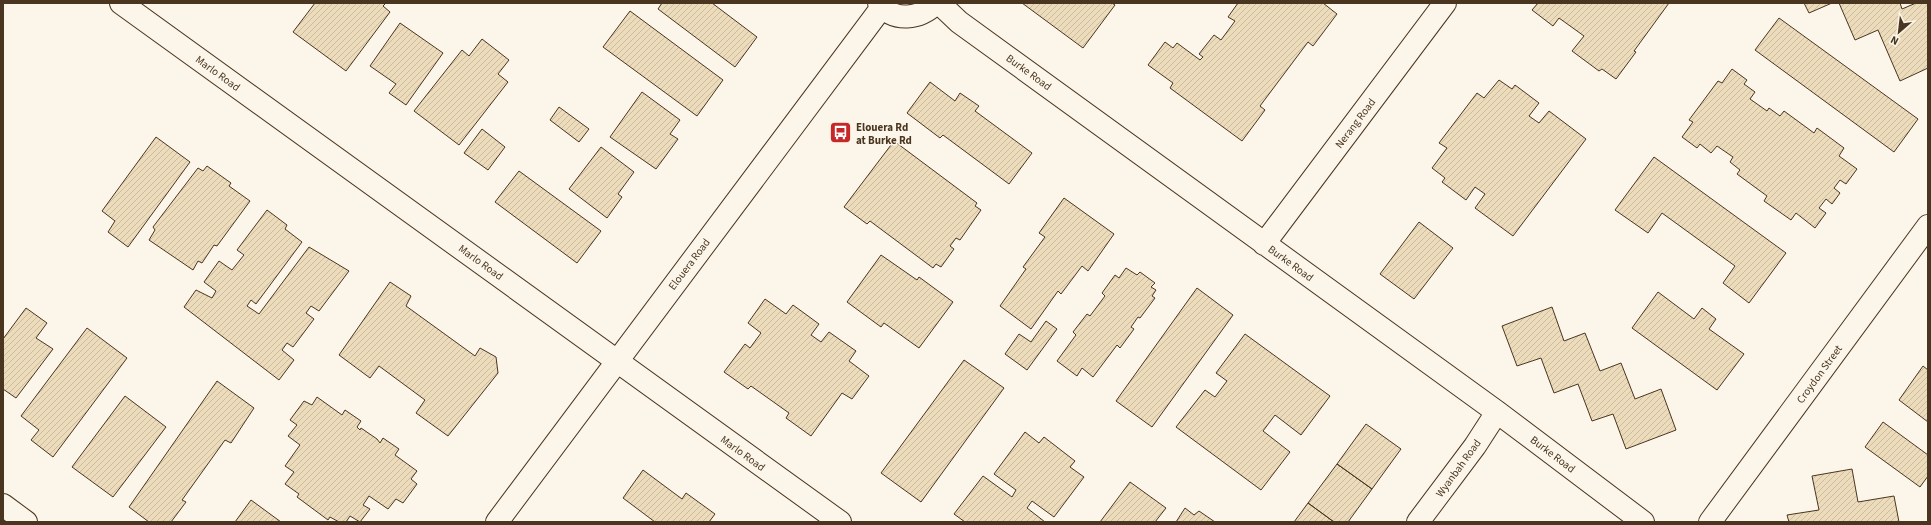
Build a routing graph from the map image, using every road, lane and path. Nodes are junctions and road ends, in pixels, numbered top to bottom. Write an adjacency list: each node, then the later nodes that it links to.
1 (121, 3): 8 (street, Marlo Road)
2 (936, 3): 5 (street)
3 (939, 3): 7 (street, Burke Road)
4 (1445, 3): 7 (street, Nerang Road)
5 (880, 5): 8 (street, Elouera Road)
6 (1928, 226): 16 (street, Croydon Street)
7 (1264, 244): 9 (street, Burke Road)
8 (616, 361): 12 (street, Elouera Road); 13 (street, Marlo Road)
9 (1497, 412): 14 (street, Wyanbah Road); 15 (street, Burke Road)
10 (3, 505): 11 (street)
11 (26, 522)
12 (497, 522)
13 (840, 522)
14 (1418, 522)
15 (1643, 522)
16 (1710, 522)

